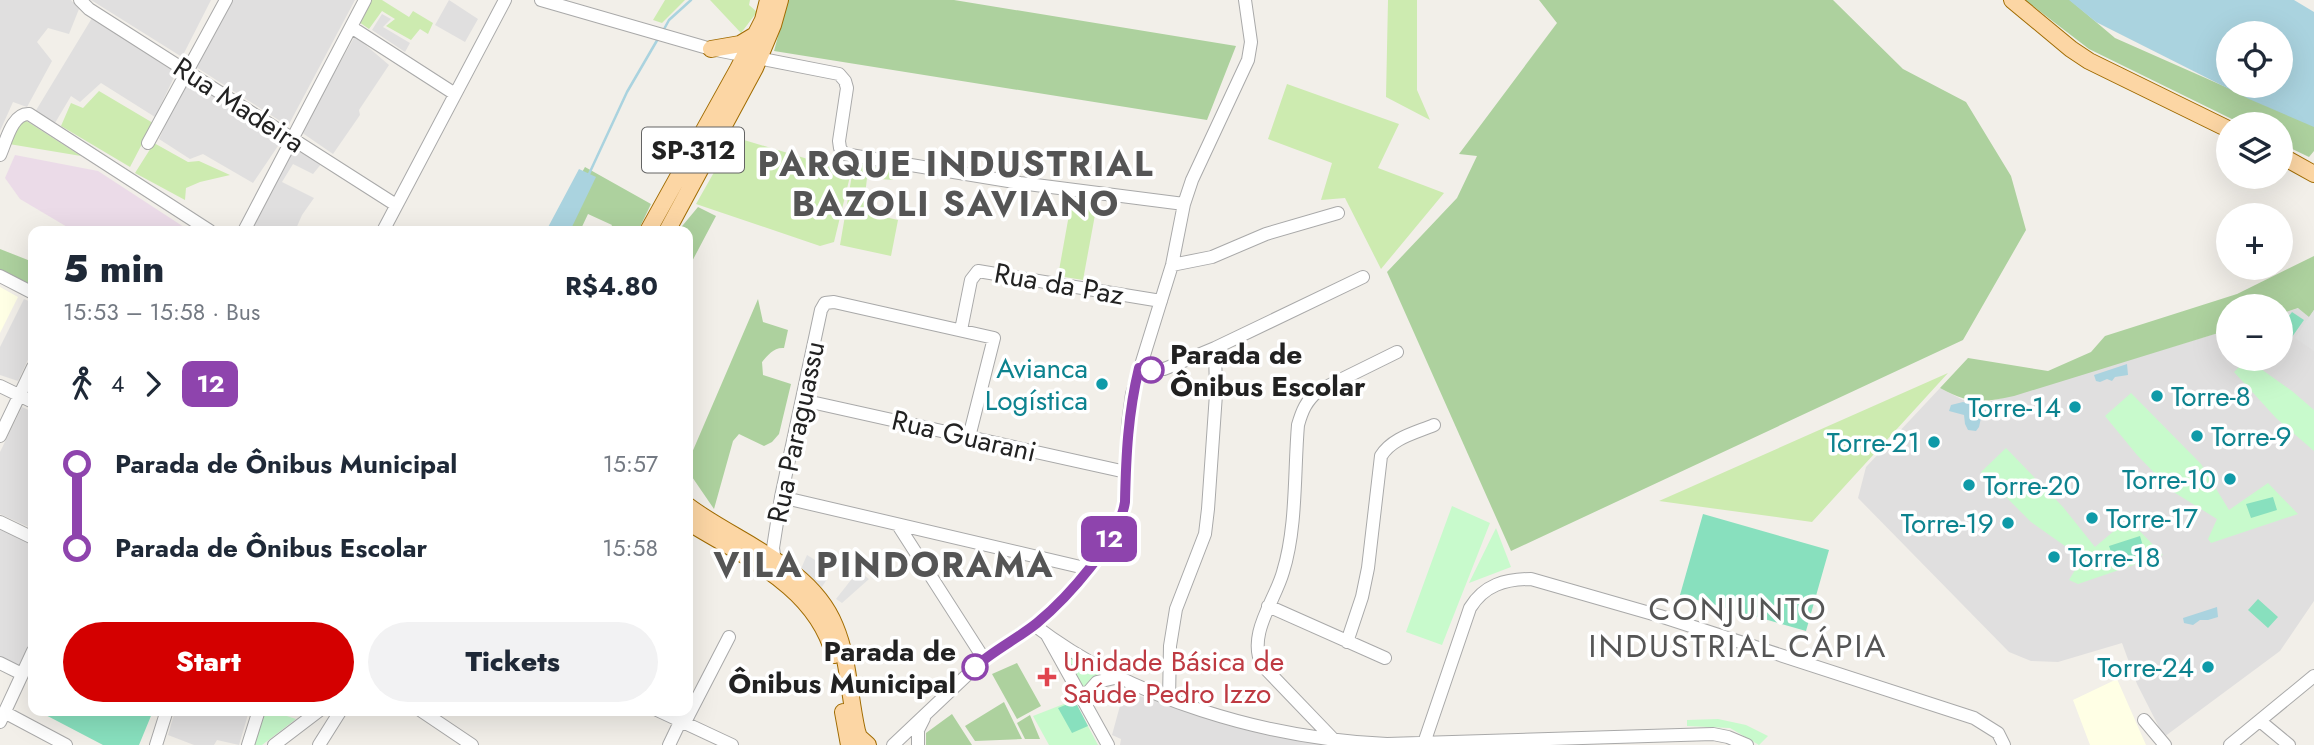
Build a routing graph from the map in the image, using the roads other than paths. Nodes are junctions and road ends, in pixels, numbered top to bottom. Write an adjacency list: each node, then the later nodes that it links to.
1 (226, 0): 14 (street)
2 (365, 0): 10 (street)
3 (505, 0): 15 (street)
4 (541, 0): 12 (street)
5 (768, 0): 11 (main road, SP-312)
6 (780, 0): 13 (main road, SP-312)
7 (1245, 0): 23 (street)
8 (2012, 0): 17 (main road)
9 (82, 1): 14 (street, Rua Madeira)
10 (351, 27): 15 (street); 18 (street)
11 (757, 34): 12 (main road); 13 (main road, SP-312)
12 (719, 51): 13 (main road)
13 (748, 61): 16 (main road, SP-312); 16 (main road); 23 (street); 29 (main road, SP-312)
14 (187, 71): 18 (street, Rua Madeira); 19 (street)
15 (455, 94): 24 (street)
16 (741, 95): 30 (main road, SP-312)
17 (2216, 124)
18 (293, 139): 24 (street, Rua Madeira); 27 (street)
19 (148, 143)
20 (0, 155): 26 (street)
21 (2293, 162): 22 (main road)
22 (2314, 174)
23 (1184, 204): 31 (street)
24 (396, 205): 28 (street)
25 (1338, 213): 31 (street)
26 (201, 226)
27 (247, 226)
28 (386, 226)
29 (651, 226)
30 (670, 226)
31 (1172, 265): 35 (street)
32 (0, 276): 34 (street)
33 (1363, 277): 37 (street)
34 (28, 290)
35 (1161, 301): 36 (street, Rua da Paz); 39 (street)
36 (961, 330): 44 (street, Rua Paraguassu); 47 (street)
37 (1215, 348): 39 (street); 70 (street)
38 (1397, 352): 57 (street)
39 (1139, 368): 48 (street)
40 (28, 377): 42 (street)
41 (0, 386): 42 (street)
42 (19, 396): 43 (street); 46 (street)
43 (28, 400)
44 (802, 400): 47 (street, Rua Guarani); 49 (street, Rua Paraguassu)
45 (1434, 425): 61 (street)
46 (0, 436)
47 (969, 437): 48 (street, Rua Guarani)
48 (1126, 472): 56 (street)
49 (781, 497): 53 (street); 55 (street, Rua Paraguassu)
50 (693, 509): 55 (main road)
51 (0, 522): 54 (street)
52 (693, 525): 96 (main road)
53 (898, 525): 56 (street); 63 (street)
54 (28, 536)
55 (775, 562): 97 (main road)
56 (1089, 569): 58 (street)
57 (1268, 606): 61 (street); 86 (street)
58 (1034, 625): 59 (street); 63 (street)
59 (1046, 634): 68 (street); 69 (street)
60 (729, 637): 71 (street)
61 (1347, 642): 62 (street)
62 (1385, 658)
63 (984, 659): 72 (street)
64 (28, 662): 66 (street)
65 (0, 663): 66 (street)
66 (22, 674): 81 (street)
67 (2314, 676): 83 (street)
68 (1119, 677): 69 (street); 70 (street)
69 (1083, 698): 100 (street)
70 (1169, 699): 86 (street)
71 (693, 703)
72 (925, 715): 98 (street); 99 (street)
73 (165, 716): 89 (street)
74 (257, 716): 90 (street)
75 (312, 716): 91 (street)
76 (318, 716): 85 (street)
77 (337, 716): 85 (street)
78 (429, 716): 93 (street)
79 (669, 716): 84 (street)
80 (686, 716): 84 (street)
81 (2, 717): 88 (street)
82 (2144, 720): 103 (street)
83 (2260, 721): 104 (street); 105 (street)
84 (682, 723): 94 (street); 95 (street)
85 (330, 728): 92 (street)
86 (1336, 743): 87 (street)
87 (1424, 743): 101 (street); 102 (street)
88 (66, 745)
89 (156, 745)
90 (248, 745)
91 (274, 745)
92 (319, 745)
93 (472, 745)
94 (669, 745)
95 (732, 745)
96 (849, 745)
97 (868, 745)
98 (893, 745)
99 (918, 745)
100 (1108, 745)
101 (1747, 745)
102 (2004, 745)
103 (2165, 745)
104 (2230, 745)
105 (2289, 745)

